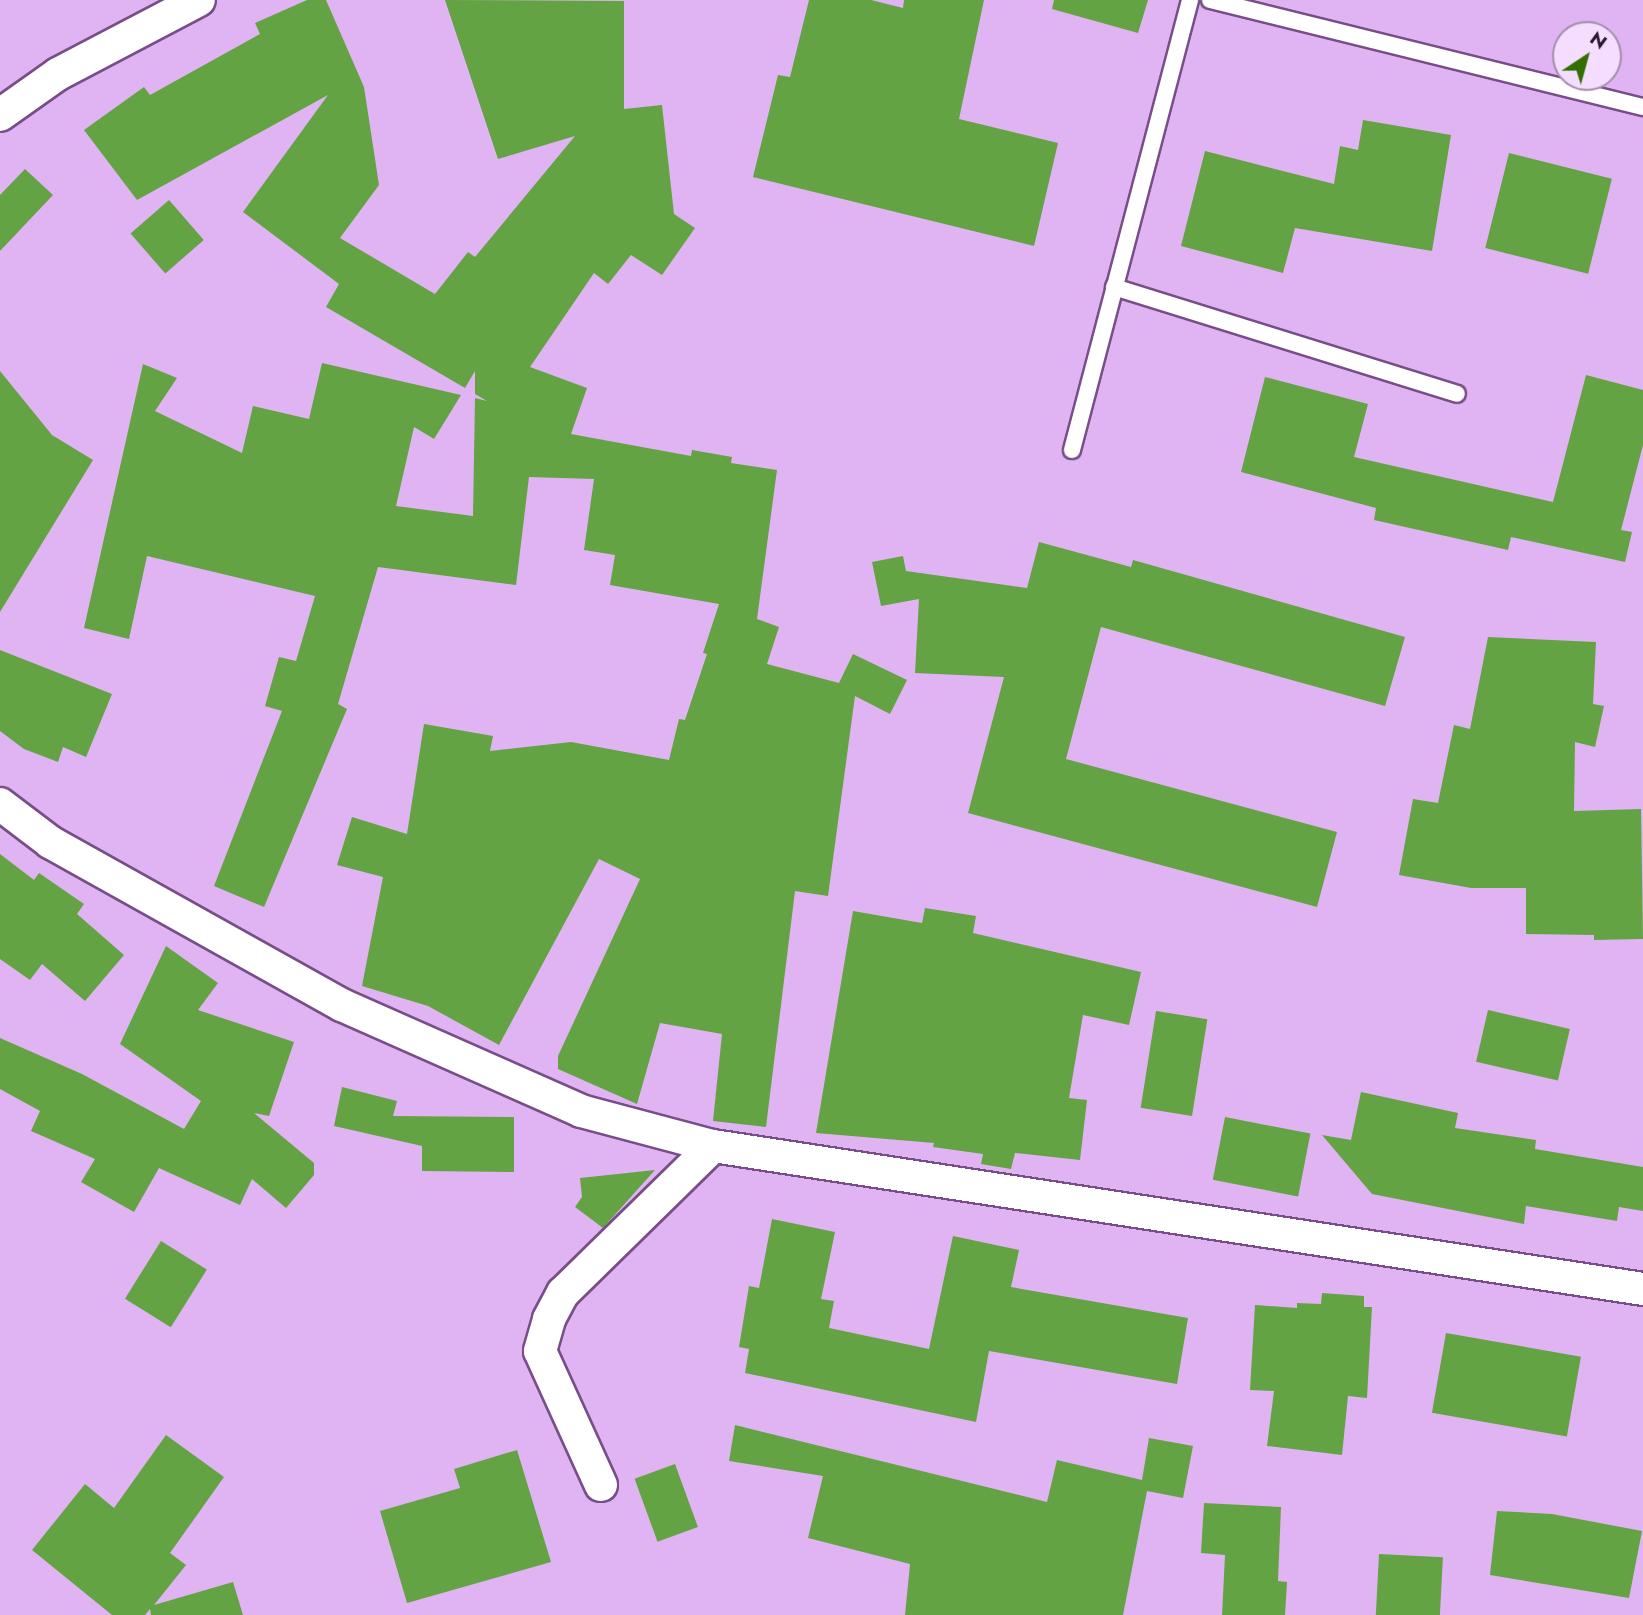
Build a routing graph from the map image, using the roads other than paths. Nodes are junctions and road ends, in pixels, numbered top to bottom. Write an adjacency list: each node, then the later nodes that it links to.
1 (200, 0): 5 (street)
2 (1189, 0): 6 (lane)
3 (1210, 0): 4 (lane)
4 (1643, 107)
5 (0, 116)
6 (1114, 288): 7 (lane); 8 (lane)
7 (1457, 394)
8 (1072, 450)
9 (0, 804): 10 (street)
10 (713, 1146): 11 (street); 12 (street)
11 (1643, 1289)
12 (601, 1485)

